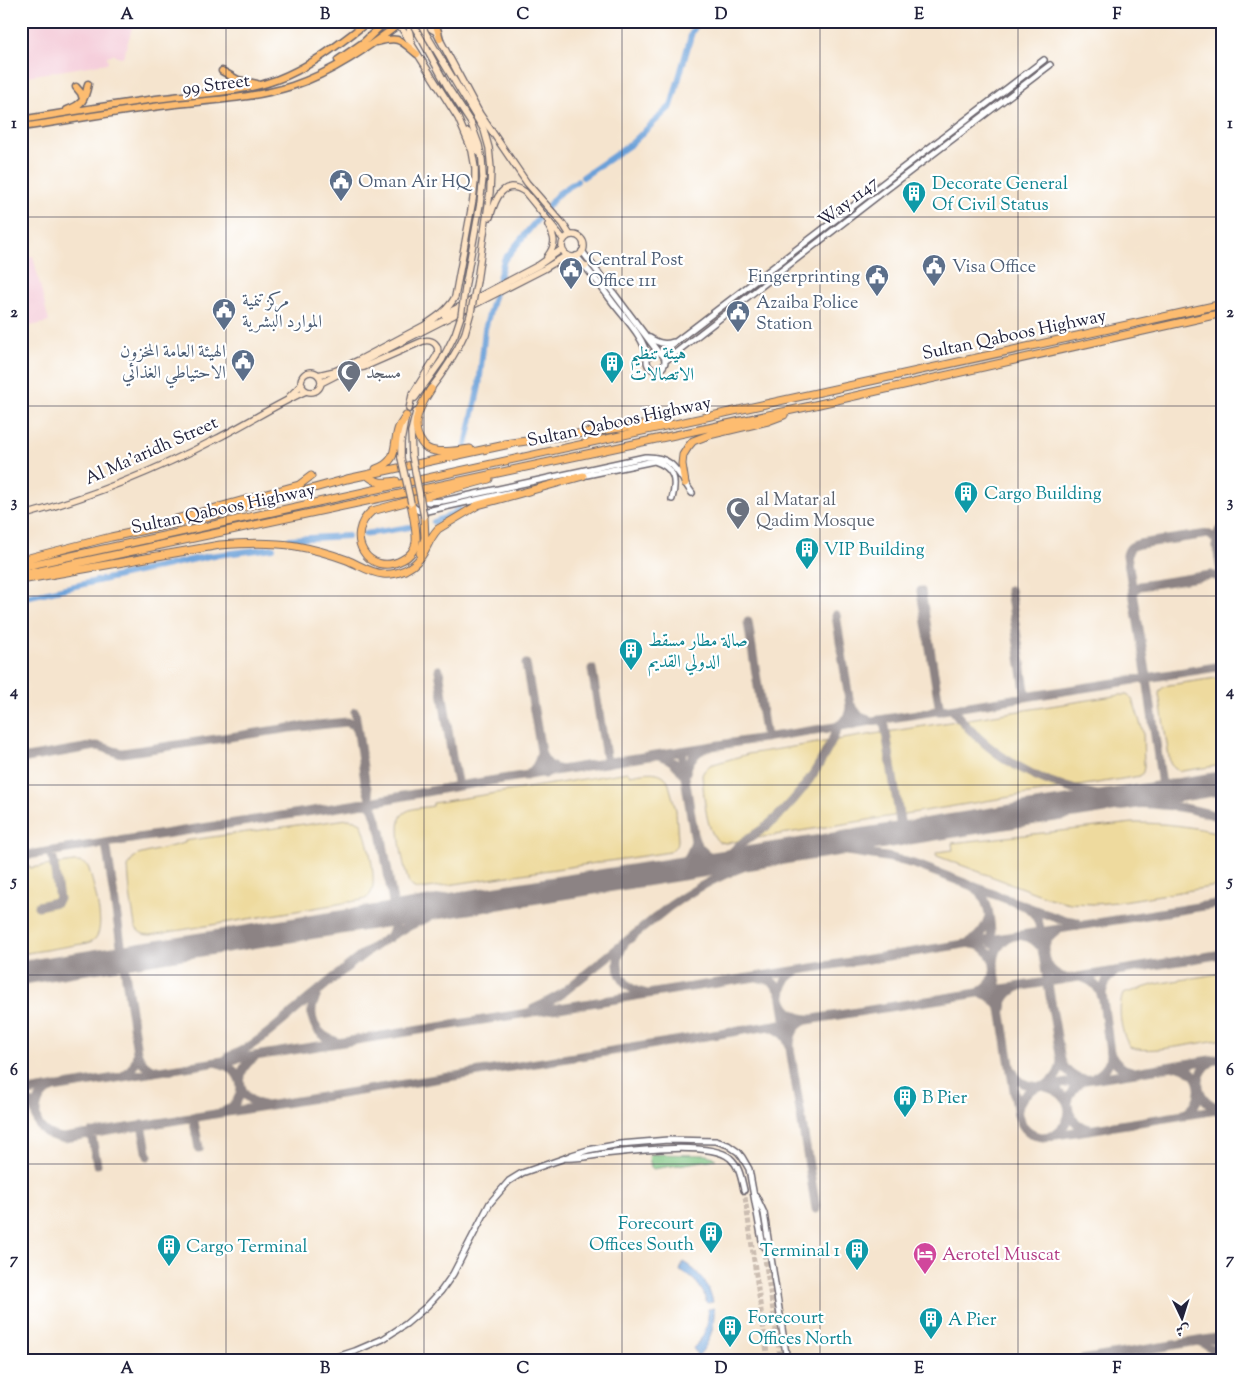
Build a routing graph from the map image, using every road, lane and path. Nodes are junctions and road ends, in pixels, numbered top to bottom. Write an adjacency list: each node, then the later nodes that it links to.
1 (370, 21): 20 (main road, 99 Street)
2 (386, 21): 17 (main road)
3 (411, 21): 9 (main road, bridge)
4 (419, 21): 9 (main road, bridge)
5 (430, 21): 8 (main road)
6 (435, 21): 10 (main road)
7 (399, 22): 11 (main road, 99 Street); 12 (main road)
8 (435, 31): 10 (main road); 12 (main road)
9 (425, 39): 28 (main road); 29 (main road)
10 (440, 40): 23 (main road)
11 (373, 43): 12 (main road); 17 (main road, 99 Street)
12 (417, 54): 25 (main road)
13 (1044, 60): 47 (street, Way 1147)
14 (1050, 65): 50 (street, Way 1147)
15 (230, 69): 18 (main road)
16 (222, 71): 18 (main road)
17 (319, 75): 27 (main road, 99 Street)
18 (232, 77): 20 (main road)
19 (88, 84): 22 (main road)
20 (263, 84): 24 (main road, 99 Street)
21 (76, 87): 22 (main road)
22 (83, 100): 24 (main road)
23 (480, 114): 28 (main road); 32 (main road)
24 (52, 115): 26 (main road, 99 Street)
25 (458, 118): 29 (main road); 45 (main road)
26 (21, 120)
27 (21, 127)
28 (490, 156): 31 (main road)
29 (482, 160): 59 (main road, bridge)
30 (540, 210): 31 (main road); 33 (main road); 39 (main road)
31 (485, 233): 55 (main road, bridge)
32 (570, 235): 33 (main road); 35 (main road)
33 (564, 240): 34 (main road)
34 (562, 249): 36 (main road); 39 (main road)
35 (582, 251): 37 (main road); 46 (street)
36 (568, 255): 37 (main road); 38 (main road)
37 (576, 256): 40 (street)
38 (552, 264): 40 (main road); 41 (main road)
39 (539, 265): 41 (main road)
40 (586, 266): 49 (street)
41 (507, 286): 42 (main road)
42 (484, 297): 45 (main road); 51 (main road)
43 (1223, 304): 60 (highway, Sultan Qaboos Highway)
44 (1223, 313): 58 (highway, Sultan Qaboos Highway)
45 (425, 325): 52 (main road)
46 (646, 335): 47 (street); 48 (street)
47 (678, 340): 48 (street, Way 1147)
48 (659, 352): 49 (street); 50 (street)
49 (647, 357): 50 (street)
50 (665, 361)
51 (344, 372): 53 (main road); 59 (main road)
52 (318, 374): 53 (main road); 54 (main road)
53 (321, 383): 56 (main road)
54 (302, 384): 56 (main road); 57 (main road, Al Ma'aridh Street)
55 (430, 389): 62 (highway); 64 (main road, bridge)
56 (306, 390): 57 (main road, Al Ma'aridh Street)
57 (287, 399): 78 (main road, Al Ma'aridh Street)
58 (806, 407): 63 (highway, Sultan Qaboos Highway); 72 (highway)
59 (409, 409): 61 (main road)
60 (715, 415): 62 (highway); 69 (highway, Sultan Qaboos Highway)
61 (406, 416): 65 (main road, bridge); 70 (highway)
62 (510, 444): 64 (highway)
63 (541, 464): 80 (highway); 83 (highway, Sultan Qaboos Highway)
64 (413, 465): 65 (highway, bridge); 74 (main road, bridge)
65 (403, 467): 70 (highway); 76 (main road, bridge)
66 (368, 475): 69 (highway)
67 (311, 476): 79 (highway)
68 (584, 476): 71 (highway); 75 (street)
69 (429, 477): 82 (highway, Sultan Qaboos Highway)
70 (347, 479): 79 (highway)
71 (560, 480): 72 (street); 74 (street); 77 (street); 80 (highway)
72 (685, 483): 73 (street)
73 (692, 493)
74 (420, 499): 77 (main road, bridge)
75 (672, 499)
76 (411, 503): 77 (street, bridge); 80 (highway)
77 (423, 514): 80 (highway)
78 (21, 516)
79 (111, 538): 81 (highway)
80 (420, 550): 84 (highway)
81 (21, 560)
82 (21, 567)
83 (21, 575)
84 (21, 580)
85 (565, 1158): 86 (street); 87 (street); 89 (street)
86 (753, 1189): 88 (street); 90 (street)
87 (744, 1190)
88 (763, 1246)
89 (326, 1360)
90 (787, 1360)

